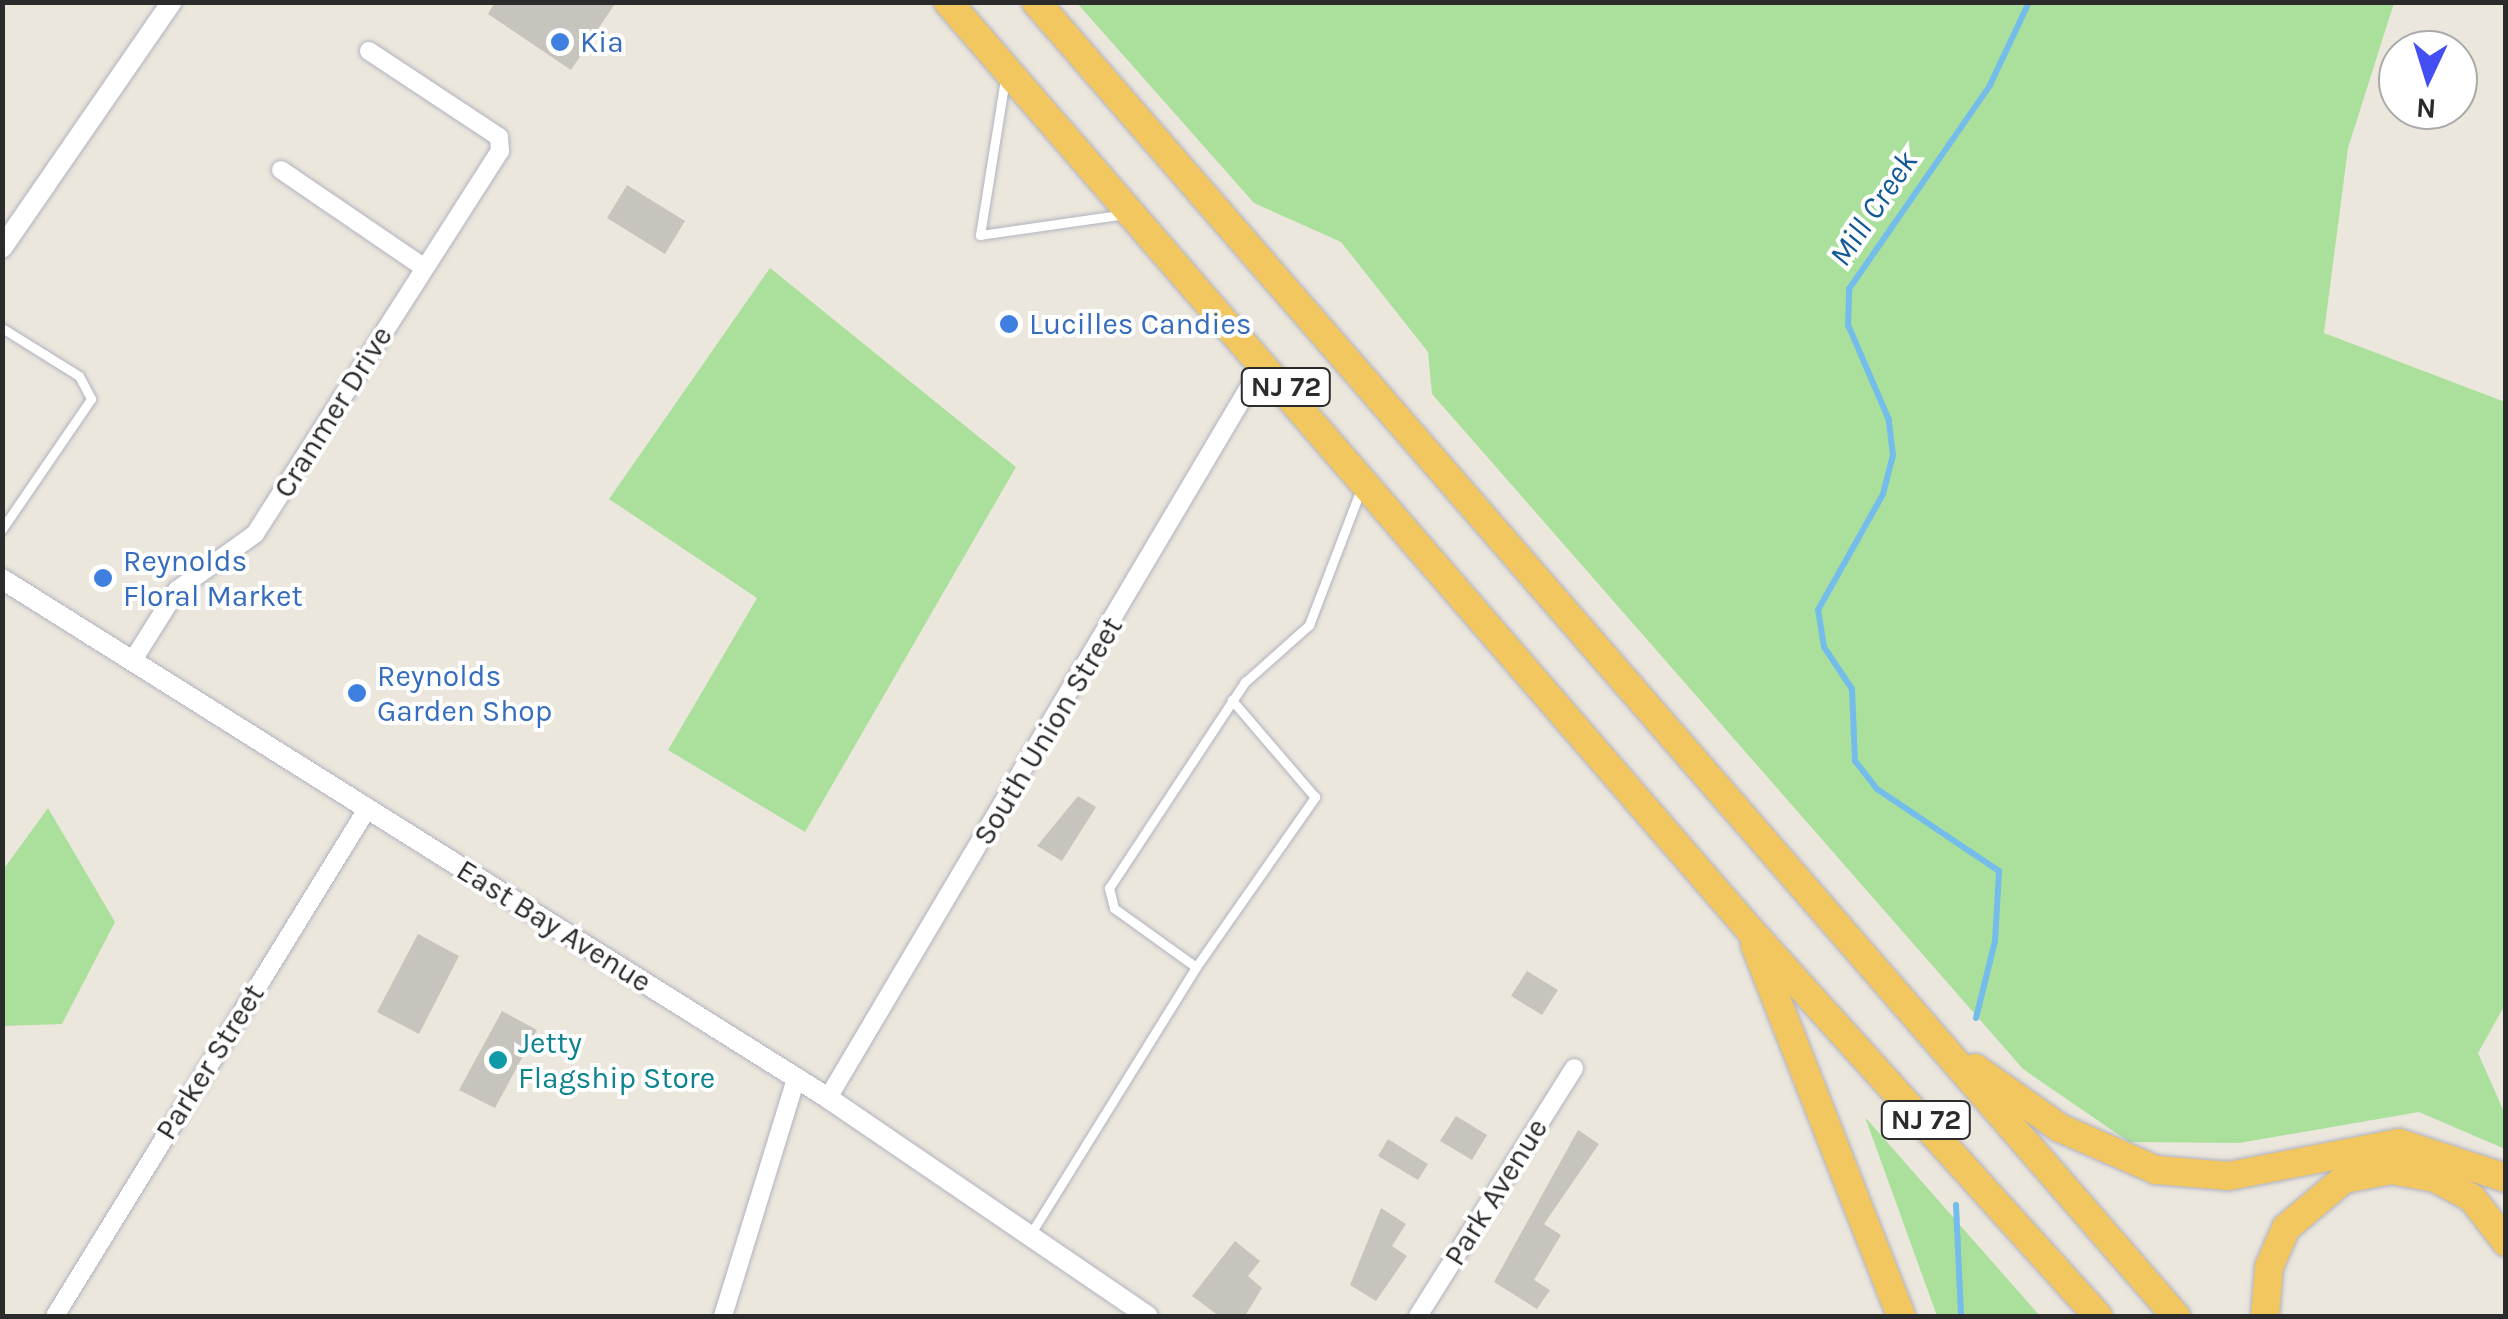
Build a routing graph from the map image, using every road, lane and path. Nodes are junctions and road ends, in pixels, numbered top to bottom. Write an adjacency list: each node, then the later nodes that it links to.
1 (172, 2): 8 (street)
2 (948, 2): 5 (highway, NJ 72)
3 (1036, 2): 20 (highway, NJ 72)
4 (369, 51): 9 (street, Cranmer Drive)
5 (1007, 71): 7 (highway, NJ 72); 7 (lane)
6 (281, 170): 9 (street)
7 (1129, 214): 11 (highway, NJ 72)
8 (2, 248)
9 (423, 267): 15 (street, Cranmer Drive)
10 (2, 328): 13 (lane)
11 (1264, 362): 12 (highway, NJ 72); 23 (street, South Union Street)
12 (1366, 483): 16 (lane); 18 (highway, NJ 72)
13 (2, 529)
14 (2, 579): 15 (street, East Bay Avenue)
15 (132, 660): 17 (street, East Bay Avenue)
16 (1232, 700): 19 (lane); 19 (lane)
17 (367, 809): 22 (street, East Bay Avenue); 27 (street, Parker Street)
18 (1749, 929): 31 (highway); 32 (highway, NJ 72)
19 (1196, 968): 25 (lane)
20 (1930, 1036): 24 (highway); 33 (highway, NJ 72)
21 (1574, 1068): 30 (street, Park Avenue)
22 (796, 1078): 23 (street, East Bay Avenue); 28 (street)
23 (828, 1098): 25 (street, East Bay Avenue)
24 (2506, 1178)
25 (1032, 1230): 29 (street, East Bay Avenue)
26 (2506, 1242): 34 (highway)
27 (55, 1316)
28 (723, 1316)
29 (1148, 1316)
30 (1418, 1316)
31 (1901, 1316)
32 (2098, 1316)
33 (2176, 1316)
34 (2265, 1316)

